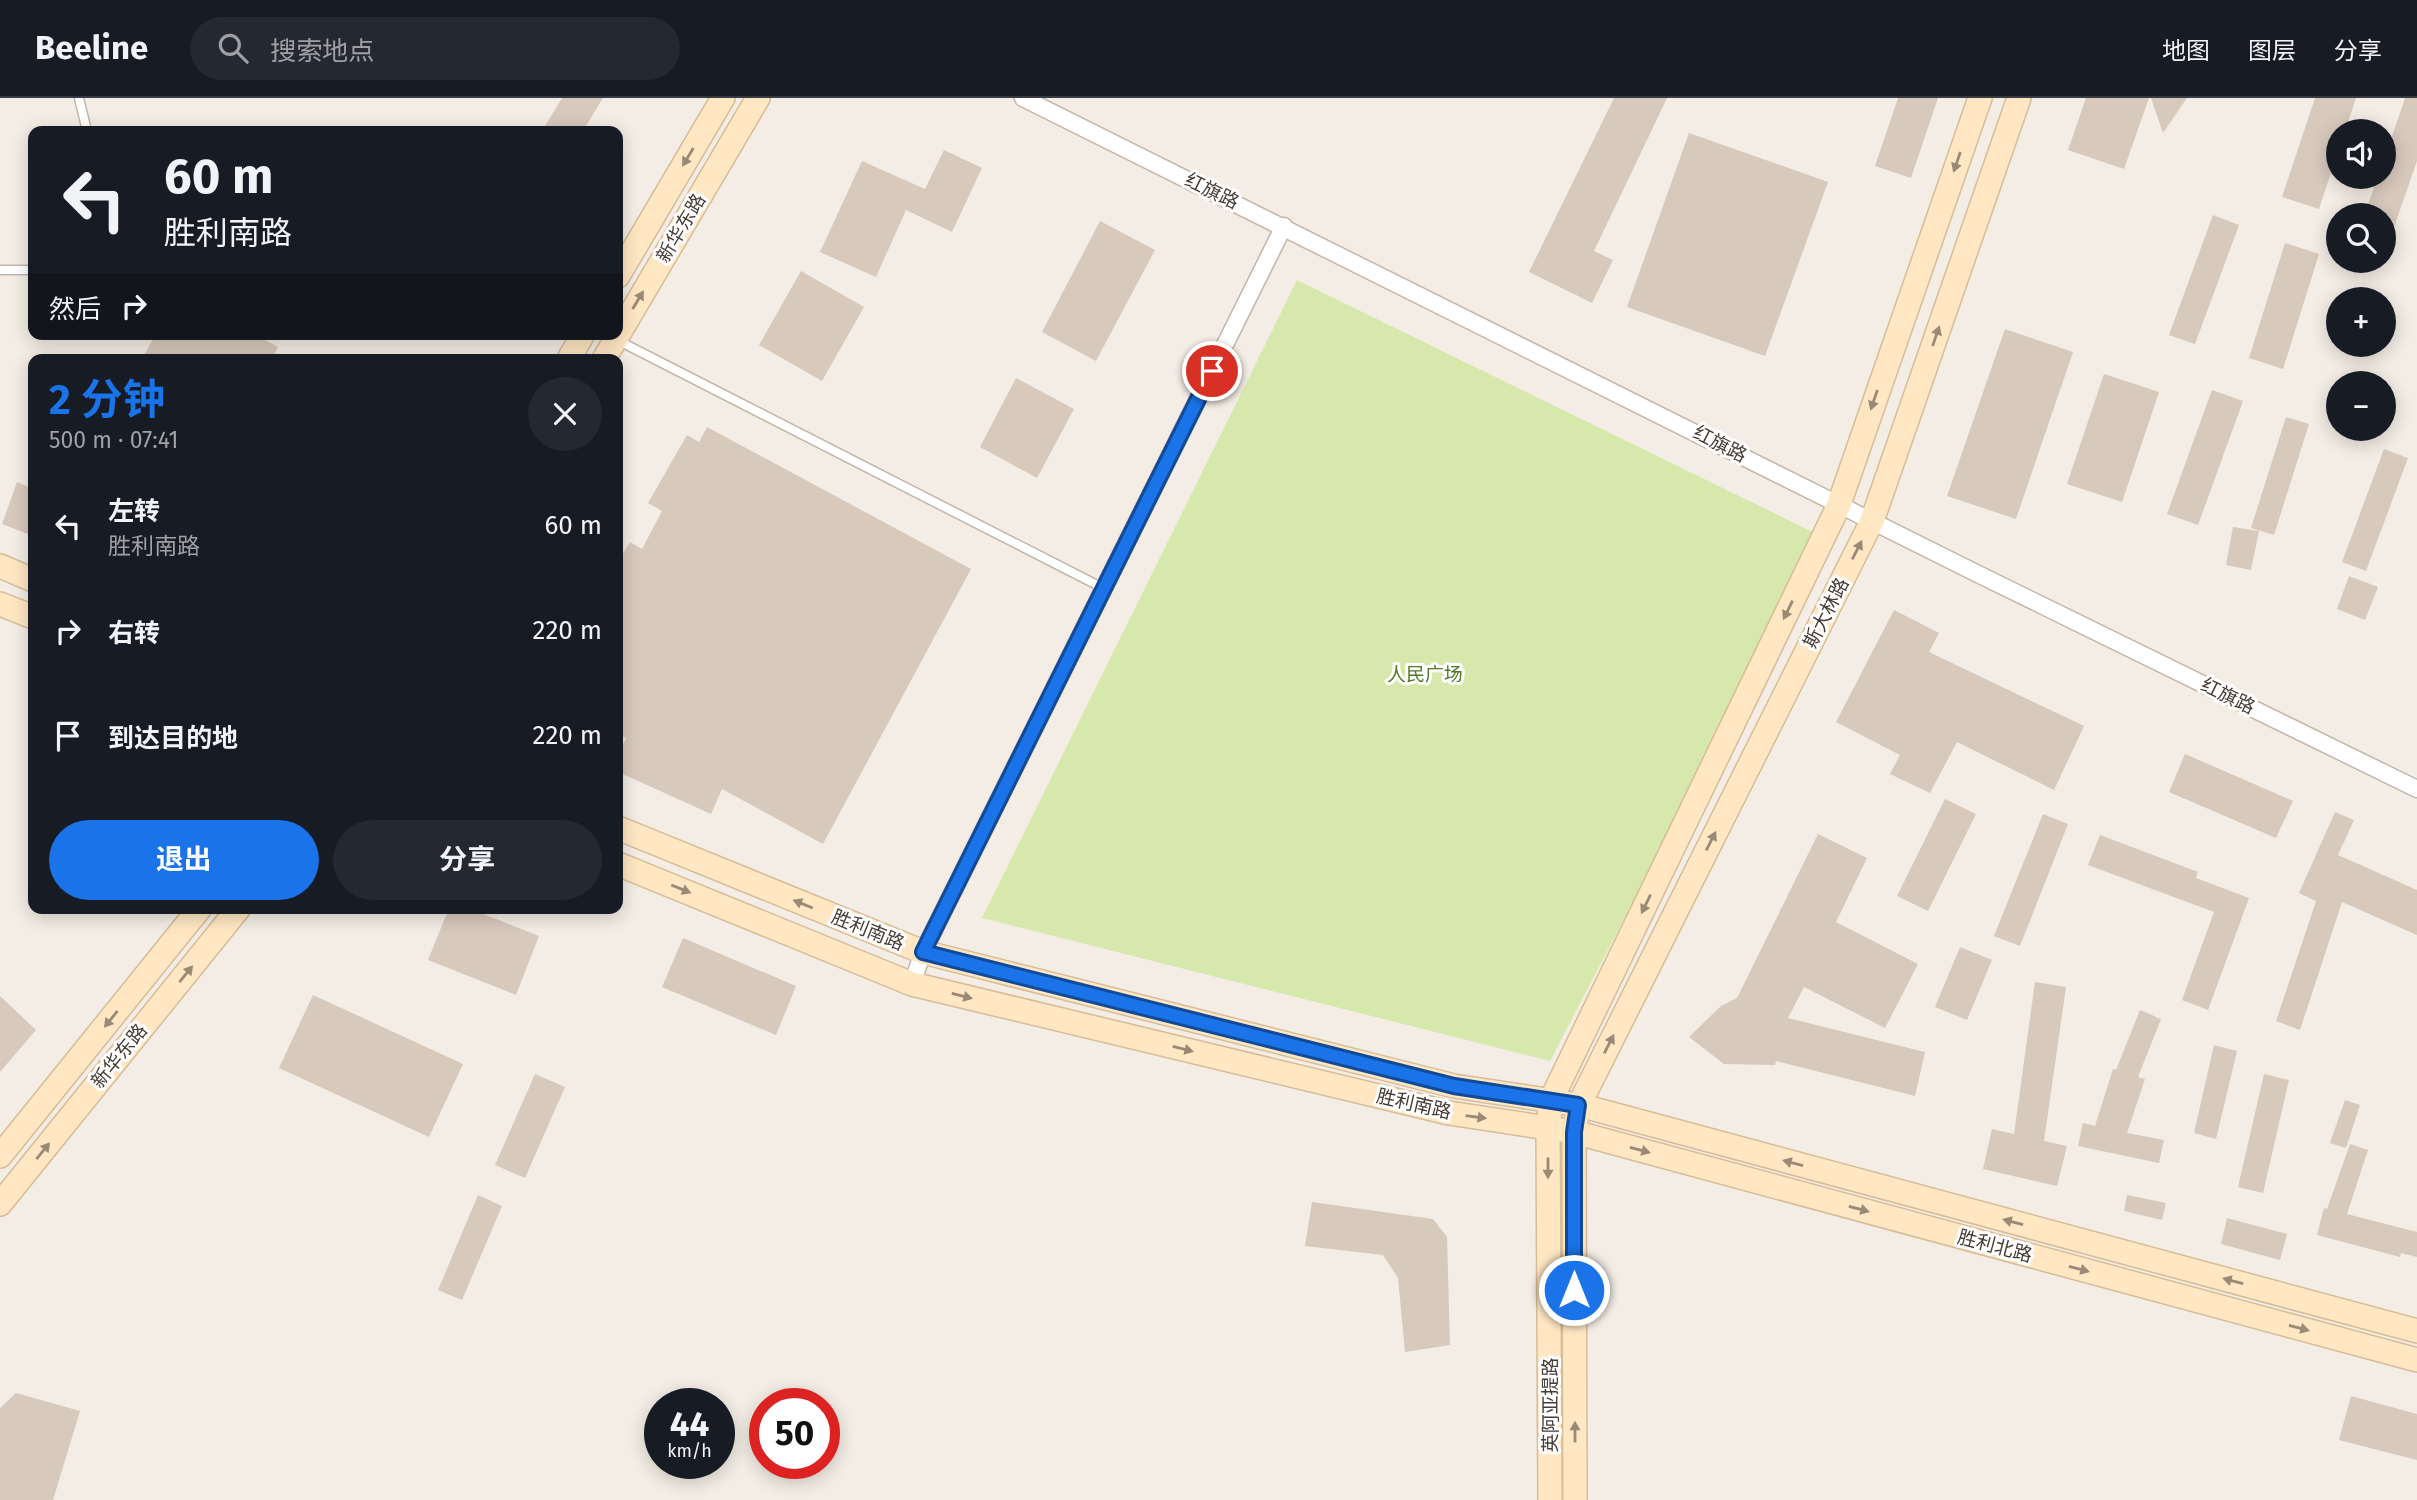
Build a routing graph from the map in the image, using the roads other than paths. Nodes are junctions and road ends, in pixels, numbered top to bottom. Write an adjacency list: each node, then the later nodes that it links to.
1 (79, 98): 7 (lane)
2 (723, 98): 9 (main road, 新华东路, one-way to 9)
3 (758, 98): 12 (main road, 新华东路, one-way to 3)
4 (1023, 98): 8 (street, 红旗路)
5 (1980, 98): 14 (main road, 斯大林路, one-way to 14)
6 (2019, 98): 15 (main road, 斯大林路, one-way to 6)
7 (85, 126)
8 (1284, 226): 14 (street, 红旗路); 18 (street)
9 (623, 268)
10 (0, 270): 11 (lane)
11 (28, 270)
12 (623, 325)
13 (623, 356): 18 (lane)
14 (1838, 504): 15 (street, 红旗路); 28 (main road, 斯大林路, one-way to 28)
15 (1872, 521): 21 (street, 红旗路); 29 (main road, 斯大林路, one-way to 15)
16 (0, 566): 17 (main road)
17 (28, 578)
18 (1103, 588): 26 (street)
19 (0, 604): 20 (main road)
20 (28, 615)
21 (2417, 789)
22 (623, 830): 26 (main road, 胜利南路, one-way to 22)
23 (623, 866): 27 (main road, 胜利南路, one-way to 27)
24 (195, 914): 32 (main road, 新华东路, one-way to 32)
25 (234, 914): 33 (main road, 新华东路, one-way to 25)
26 (923, 952): 27 (street); 28 (main road, 胜利南路)
27 (912, 984): 30 (main road, 胜利南路, one-way to 30)
28 (1551, 1100): 29 (main road, 胜利南路); 30 (main road, 英阿亚提路)
29 (1578, 1105): 31 (main road, 英阿亚提路); 34 (main road, 胜利北路, one-way to 29)
30 (1548, 1127): 31 (main road, 胜利南路); 36 (main road, 英阿亚提路, one-way to 36)
31 (1574, 1132): 35 (main road, 胜利北路, one-way to 35); 37 (main road, 英阿亚提路, one-way to 31)
32 (0, 1156)
33 (0, 1204)
34 (2417, 1331)
35 (2417, 1360)
36 (1550, 1500)
37 (1575, 1500)

